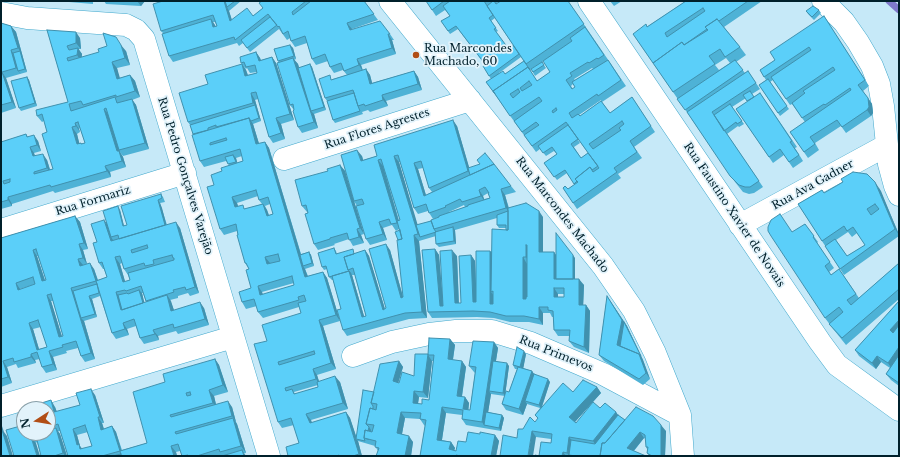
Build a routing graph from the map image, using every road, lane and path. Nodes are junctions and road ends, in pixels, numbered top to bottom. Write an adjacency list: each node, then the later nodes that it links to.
1 (390, 1): 5 (street, Rua Marcondes Machado)
2 (589, 1): 10 (street, Rua Faustino Xavier de Novais)
3 (822, 1): 6 (street)
4 (1, 14): 8 (street, Rua Pedro Gonçalves Varejão)
5 (470, 100): 7 (street, Rua Flores Agrestes); 16 (street, Rua Marcondes Machado)
6 (886, 145): 9 (street); 10 (street, Rua Ava Gadner)
7 (284, 159)
8 (185, 173): 11 (street, Rua Formariz); 12 (street, Rua Pedro Gonçalves Varejão)
9 (899, 195)
10 (740, 224): 15 (street, Rua Faustino Xavier de Novais)
11 (1, 230)
12 (233, 337): 14 (street); 17 (street, Rua Pedro Gonçalves Varejão)
13 (353, 356): 16 (street, Rua Primevos)
14 (1, 406)
15 (899, 410)
16 (680, 415): 18 (street, Rua Marcondes Machado)
17 (269, 456)
18 (683, 456)

